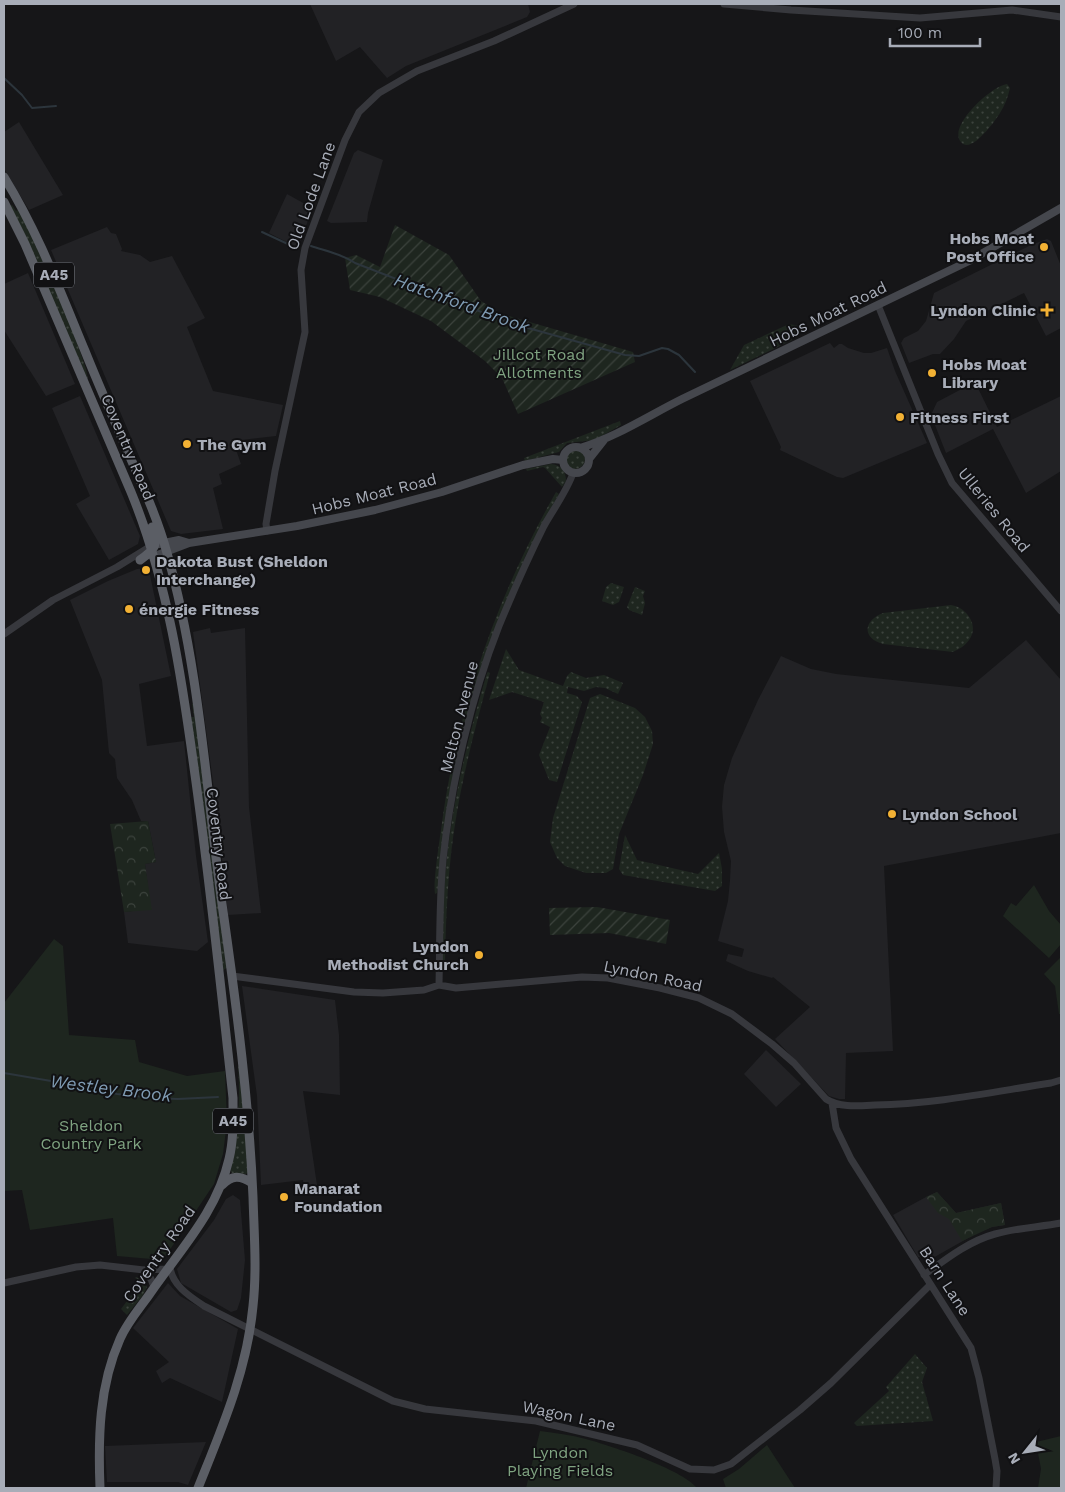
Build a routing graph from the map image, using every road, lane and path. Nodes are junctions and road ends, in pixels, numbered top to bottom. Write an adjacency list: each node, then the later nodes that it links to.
1 (574, 4): 14 (street, Old Lode Lane)
2 (724, 4): 3 (street)
3 (1061, 17)
4 (4, 177): 8 (highway, A45)
5 (4, 202): 8 (highway, Coventry Road / A45)
6 (1061, 208): 7 (main road, Hobs Moat Road)
7 (878, 305): 9 (main road, Hobs Moat Road); 18 (street, Ulleries Road)
8 (90, 381): 16 (highway, Coventry Road / A45); 16 (highway, Coventry Road / A45)
9 (604, 440): 10 (main road, Hobs Moat Road); 11 (main road, Hobs Moat Road)
10 (580, 448): 11 (main road); 12 (main road)
11 (589, 459): 13 (main road)
12 (563, 460): 13 (main road); 14 (main road, Hobs Moat Road)
13 (573, 473): 21 (street, Melton Avenue)
14 (267, 531): 15 (main road, Hobs Moat Road)
15 (189, 542): 16 (main road, Hobs Moat Road); 16 (main road, Hobs Moat Road)
16 (160, 549): 17 (highway); 20 (highway, Coventry Road / A45); 23 (highway, Coventry Road / A45)
17 (138, 557): 19 (street)
18 (1061, 611)
19 (4, 634)
20 (232, 976): 21 (street, Lyndon Road); 23 (highway); 25 (highway, Coventry Road / A45)
21 (439, 985): 24 (street, Lyndon Road)
22 (1061, 1080): 24 (street)
23 (233, 1098): 26 (highway, Coventry Road / A45)
24 (832, 1103): 30 (street, Barn Lane)
25 (252, 1183): 26 (highway); 34 (highway, A45)
26 (222, 1185): 28 (highway, Coventry Road / A45)
27 (1061, 1223): 30 (street)
28 (169, 1268): 29 (street); 33 (highway, Coventry Road / A45); 34 (street, Wagon Lane)
29 (144, 1270): 31 (street); 33 (street)
30 (924, 1275): 32 (street, Barn Lane)
31 (4, 1283)
32 (930, 1284): 34 (street, Wagon Lane); 37 (street, Barn Lane)
33 (154, 1287): 35 (highway, Coventry Road / A45)
34 (250, 1329): 36 (highway, A45)
35 (100, 1488)
36 (198, 1488)
37 (996, 1488)

